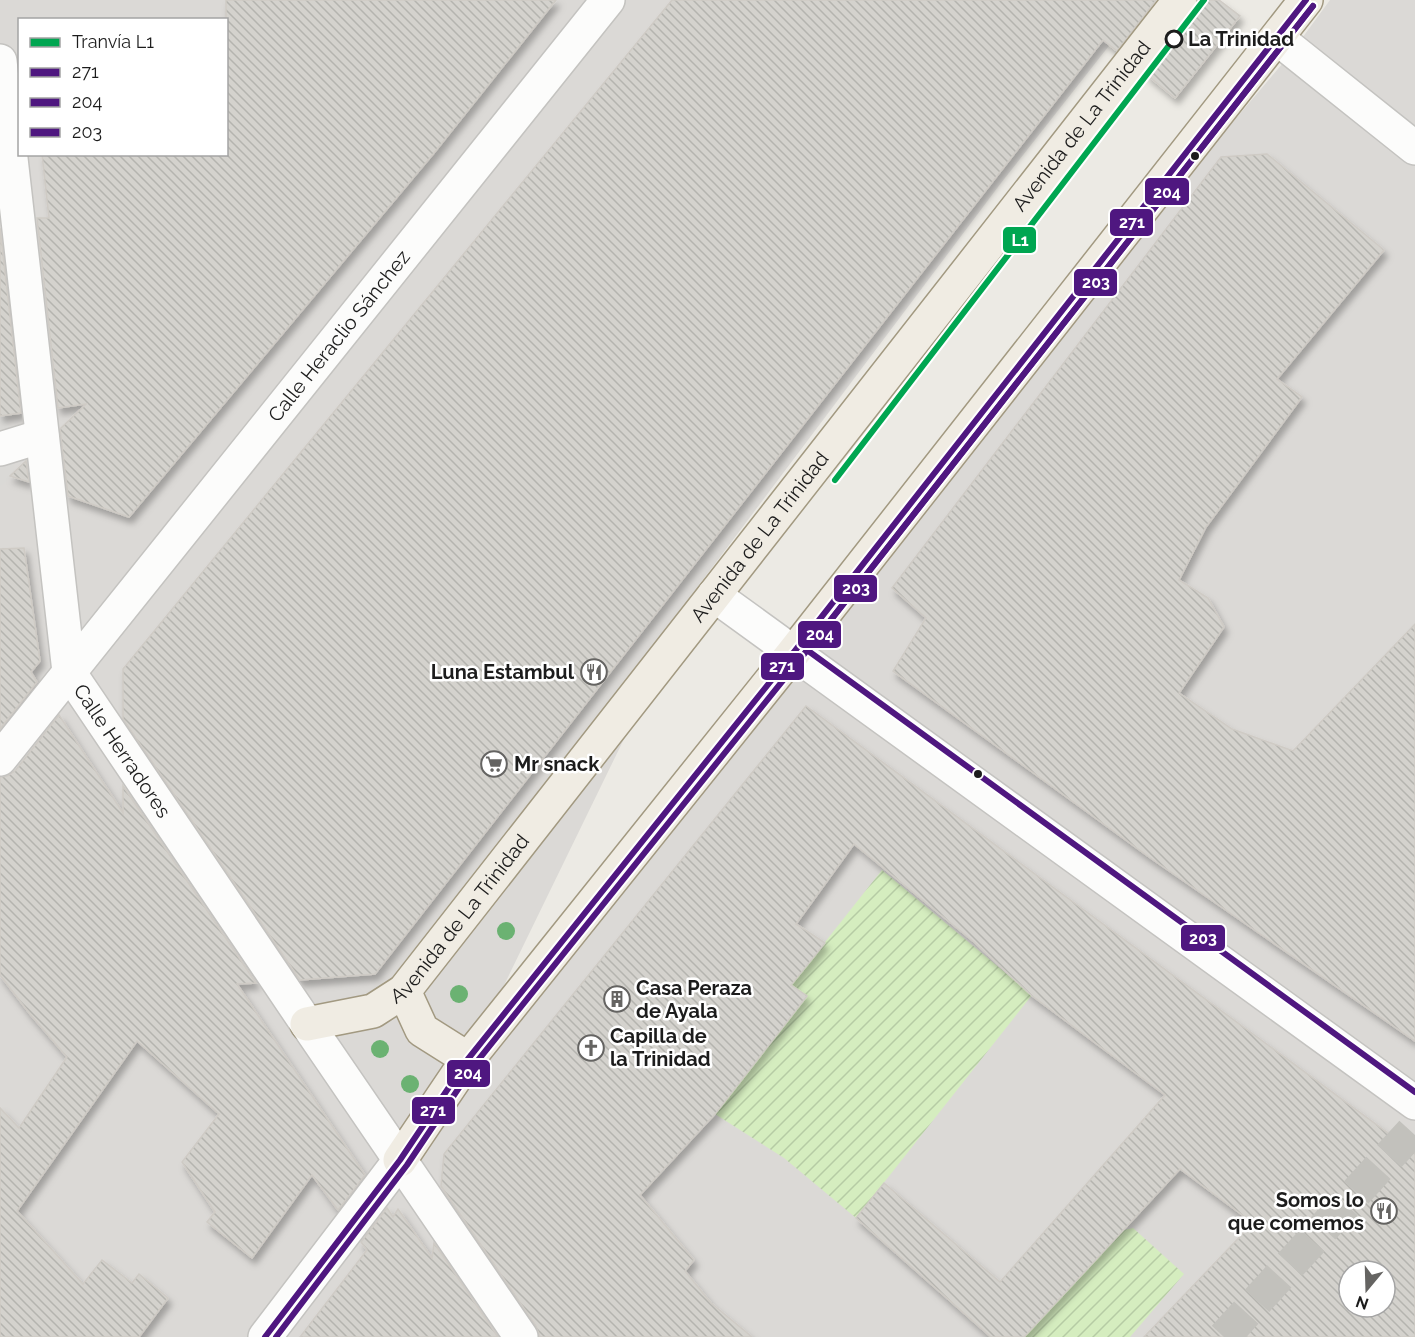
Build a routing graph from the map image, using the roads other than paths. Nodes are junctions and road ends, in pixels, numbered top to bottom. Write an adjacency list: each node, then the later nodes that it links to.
1 (608, 0): 11 (street, Calle Heraclio Sánchez)
2 (1180, 0): 9 (main road, Avenida de La Trinidad)
3 (1306, 0): 4 (main road)
4 (1277, 38): 6 (street); 10 (main road)
5 (0, 61): 7 (street, Calle Herradores)
6 (1415, 148)
7 (42, 436): 8 (street); 11 (street, Calle Herradores)
8 (0, 449)
9 (714, 595): 10 (street); 13 (main road, Avenida de La Trinidad)
10 (794, 652): 15 (main road); 16 (street)
11 (69, 672): 12 (street, Calle Heraclio Sánchez); 14 (street, Calle Herradores)
12 (0, 759)
13 (404, 991): 14 (main road, Avenida de La Trinidad); 15 (main road)
14 (307, 1024): 17 (street, Calle Herradores)
15 (468, 1059): 17 (main road)
16 (1415, 1103)
17 (399, 1160): 18 (street); 19 (street, Calle Herradores)
18 (265, 1337)
19 (521, 1337)

